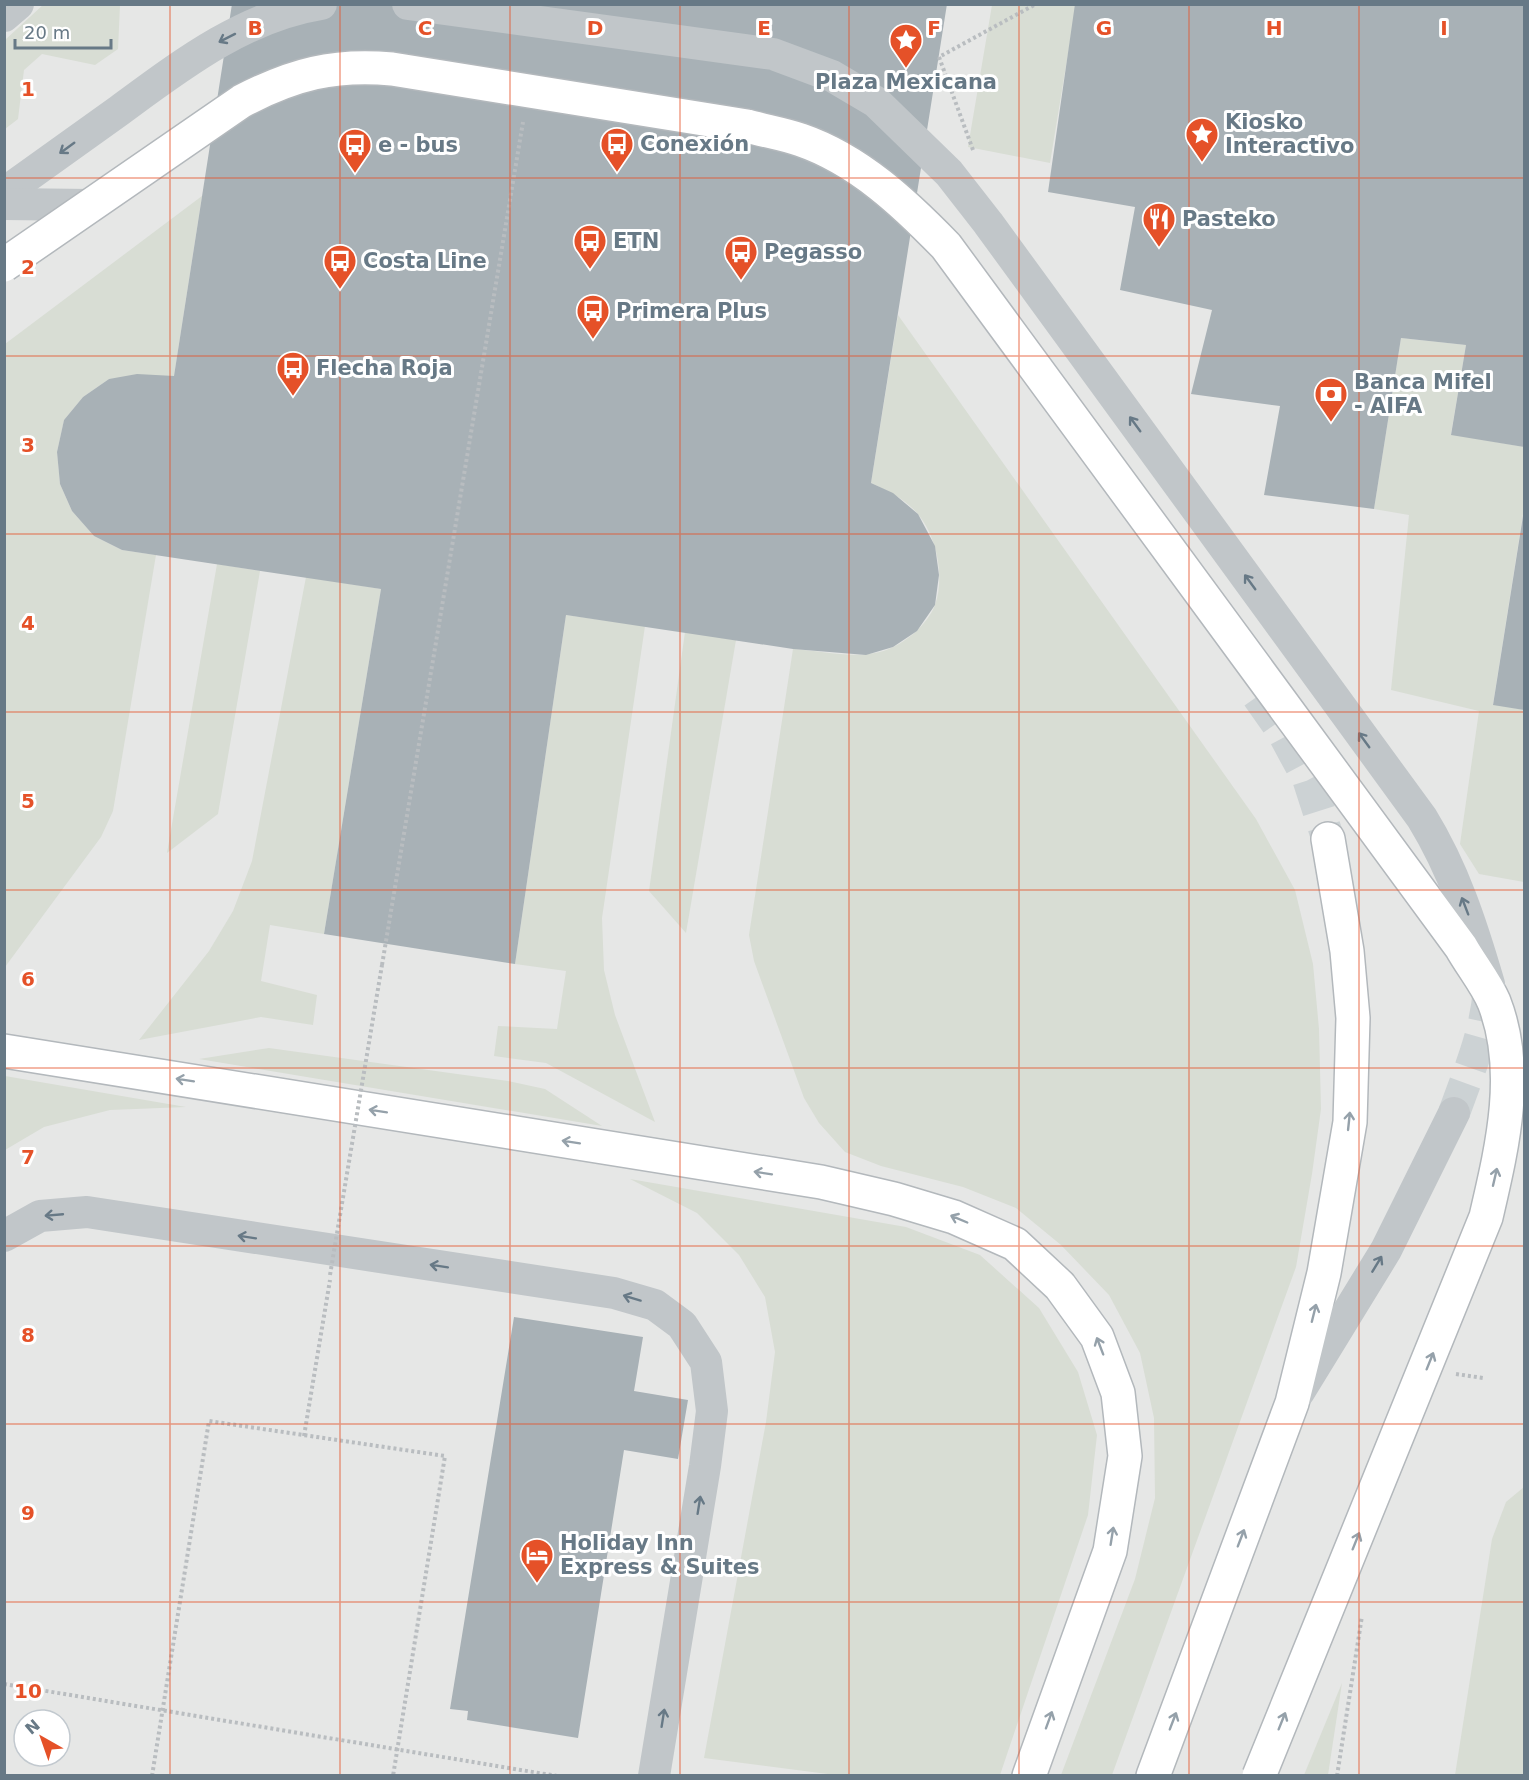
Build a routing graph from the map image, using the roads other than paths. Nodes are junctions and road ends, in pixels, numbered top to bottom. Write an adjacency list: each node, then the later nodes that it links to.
1 (18, 4): 4 (street)
2 (321, 4): 5 (street, one-way to 5)
3 (408, 4): 10 (street, one-way to 3, bridge)
4 (4, 16)
5 (4, 193)
6 (4, 204): 7 (street)
7 (91, 205): 8 (main road, bridge); 10 (main road, bridge)
8 (4, 265)
9 (1328, 839): 14 (main road, one-way to 9)
10 (1494, 1002): 18 (main road, one-way to 10, bridge)
11 (4, 1051): 16 (main road, one-way to 11)
12 (1454, 1113): 14 (street, one-way to 12)
13 (4, 1236): 15 (street, one-way to 13)
14 (1292, 1403): 17 (main road, one-way to 14)
15 (654, 1776)
16 (1029, 1776)
17 (1152, 1776)
18 (1259, 1776)

